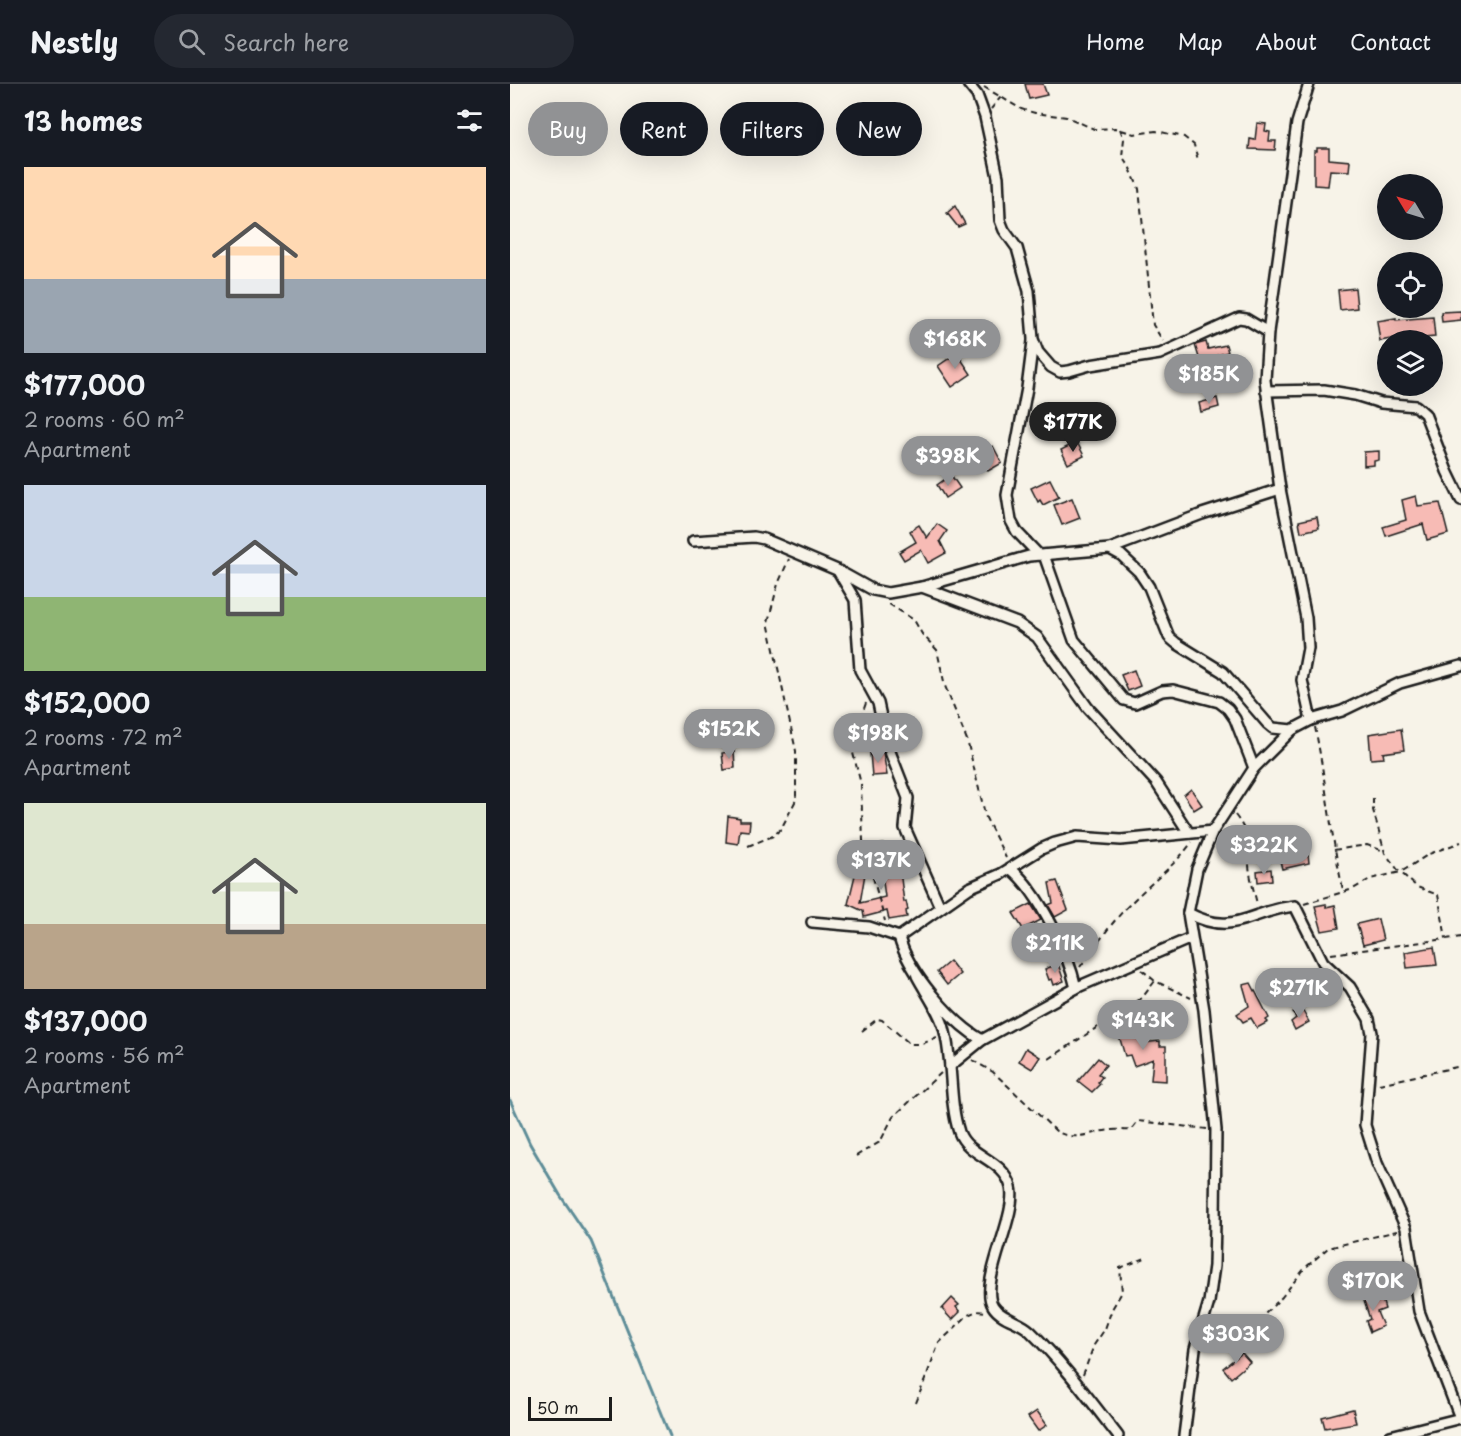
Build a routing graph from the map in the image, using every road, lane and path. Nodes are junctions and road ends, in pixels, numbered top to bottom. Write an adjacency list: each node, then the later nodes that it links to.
1 (968, 84): 7 (street)
2 (978, 84): 4 (path)
3 (1309, 84): 6 (street)
4 (1120, 128): 5 (path); 8 (path)
5 (1198, 159)
6 (1268, 332): 8 (street); 9 (street)
7 (1033, 339): 8 (street); 15 (street)
8 (1170, 350)
9 (1266, 391): 10 (street); 11 (street)
10 (1280, 489): 14 (street); 21 (street)
11 (1461, 500)
12 (693, 542): 13 (street)
13 (785, 548): 16 (street); 30 (path)
14 (1110, 549): 15 (street); 22 (street)
15 (1042, 555): 17 (street); 23 (street)
16 (837, 570): 17 (street); 37 (street)
17 (922, 587): 28 (street)
18 (886, 602): 33 (path)
19 (1461, 666): 21 (street)
20 (866, 702): 41 (path)
21 (1312, 720): 22 (street); 31 (path)
22 (1292, 730): 23 (street)
23 (1254, 768): 25 (street)
24 (1373, 798): 32 (path)
25 (1228, 806): 26 (street); 39 (path)
26 (1213, 831): 27 (street); 38 (street)
27 (1199, 832): 28 (street); 48 (path)
28 (1189, 833): 33 (street)
29 (1461, 843): 34 (path)
30 (748, 846)
31 (1334, 850): 32 (path); 35 (path)
32 (1384, 851): 34 (path)
33 (1011, 869): 37 (street); 48 (street)
34 (1401, 872): 35 (path); 44 (path)
35 (1343, 890): 36 (path)
36 (1295, 906): 39 (street); 45 (street)
37 (940, 907): 41 (street)
38 (1188, 913): 39 (street); 43 (street)
39 (1260, 915)
40 (812, 922): 41 (street)
41 (898, 937): 47 (street)
42 (1461, 937): 44 (path)
43 (1191, 938): 46 (street); 51 (street)
44 (1446, 938): 45 (path)
45 (1317, 950): 59 (street)
46 (1134, 963): 49 (path); 50 (street)
47 (917, 975): 53 (street); 54 (street)
48 (1073, 977): 50 (street)
49 (1155, 981): 51 (path); 56 (path)
50 (1076, 988): 54 (street)
51 (1204, 1010): 60 (street)
52 (862, 1031): 53 (path)
53 (946, 1034): 57 (street)
54 (982, 1040): 55 (street)
55 (964, 1056): 57 (street); 60 (path)
56 (1049, 1059)
57 (950, 1066): 61 (path); 64 (street)
58 (1461, 1066): 59 (path)
59 (1367, 1086): 62 (street)
60 (1216, 1130): 70 (street)
61 (856, 1156)
62 (1406, 1228): 65 (path); 68 (street)
63 (1148, 1257): 66 (path)
64 (1000, 1314): 66 (street); 67 (path)
65 (1258, 1321)
66 (1079, 1386): 69 (street)
67 (916, 1403)
68 (1461, 1418): 71 (street)
69 (1118, 1436)
70 (1184, 1436)
71 (1390, 1436)

